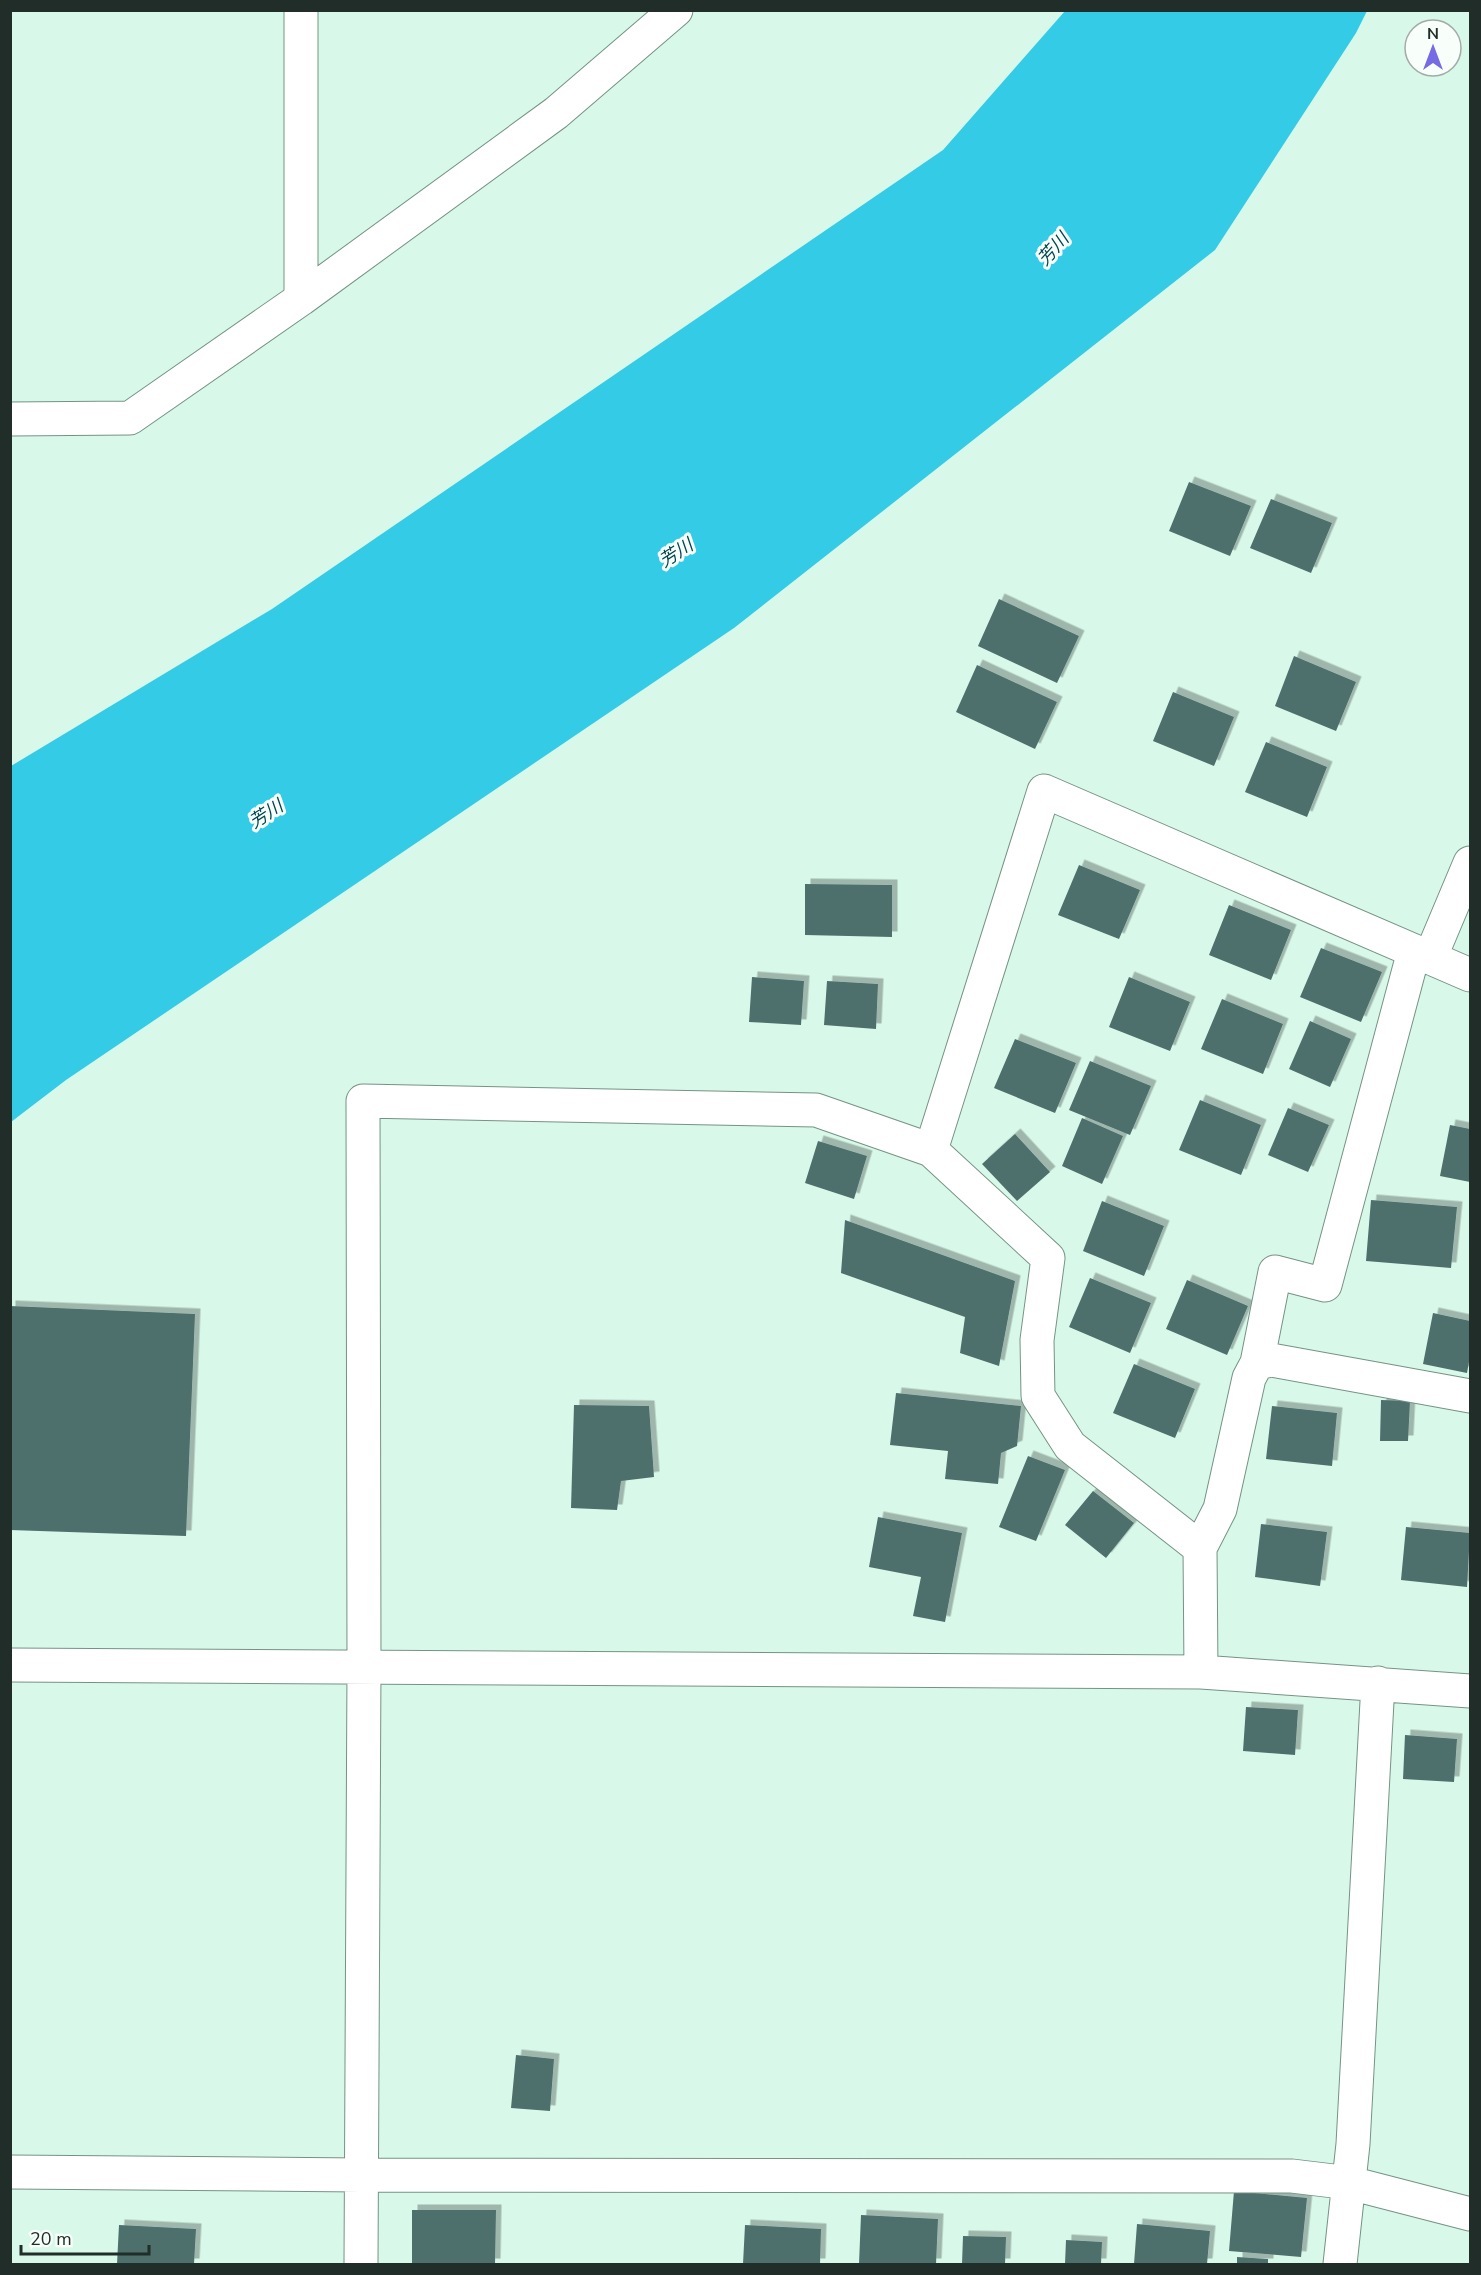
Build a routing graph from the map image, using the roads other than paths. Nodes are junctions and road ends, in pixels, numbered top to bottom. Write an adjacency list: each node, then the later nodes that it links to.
1 (301, 10): 3 (street)
2 (676, 10): 3 (street)
3 (301, 299): 4 (street)
4 (10, 419)
5 (1470, 863): 6 (street)
6 (1422, 954): 7 (street); 8 (street); 9 (street)
7 (1470, 975)
8 (931, 1150): 11 (street); 13 (street)
9 (1257, 1363): 10 (street); 11 (street)
10 (1470, 1396)
11 (1200, 1548): 14 (street)
12 (10, 1665): 13 (street)
13 (364, 1667): 14 (street); 18 (street)
14 (1201, 1672): 15 (street)
15 (1378, 1683): 16 (street); 19 (street)
16 (1470, 1691)
17 (10, 2172): 18 (street)
18 (361, 2175): 19 (street); 21 (street)
19 (1350, 2183): 20 (street); 22 (street)
20 (1470, 2214)
21 (361, 2265)
22 (1340, 2265)

